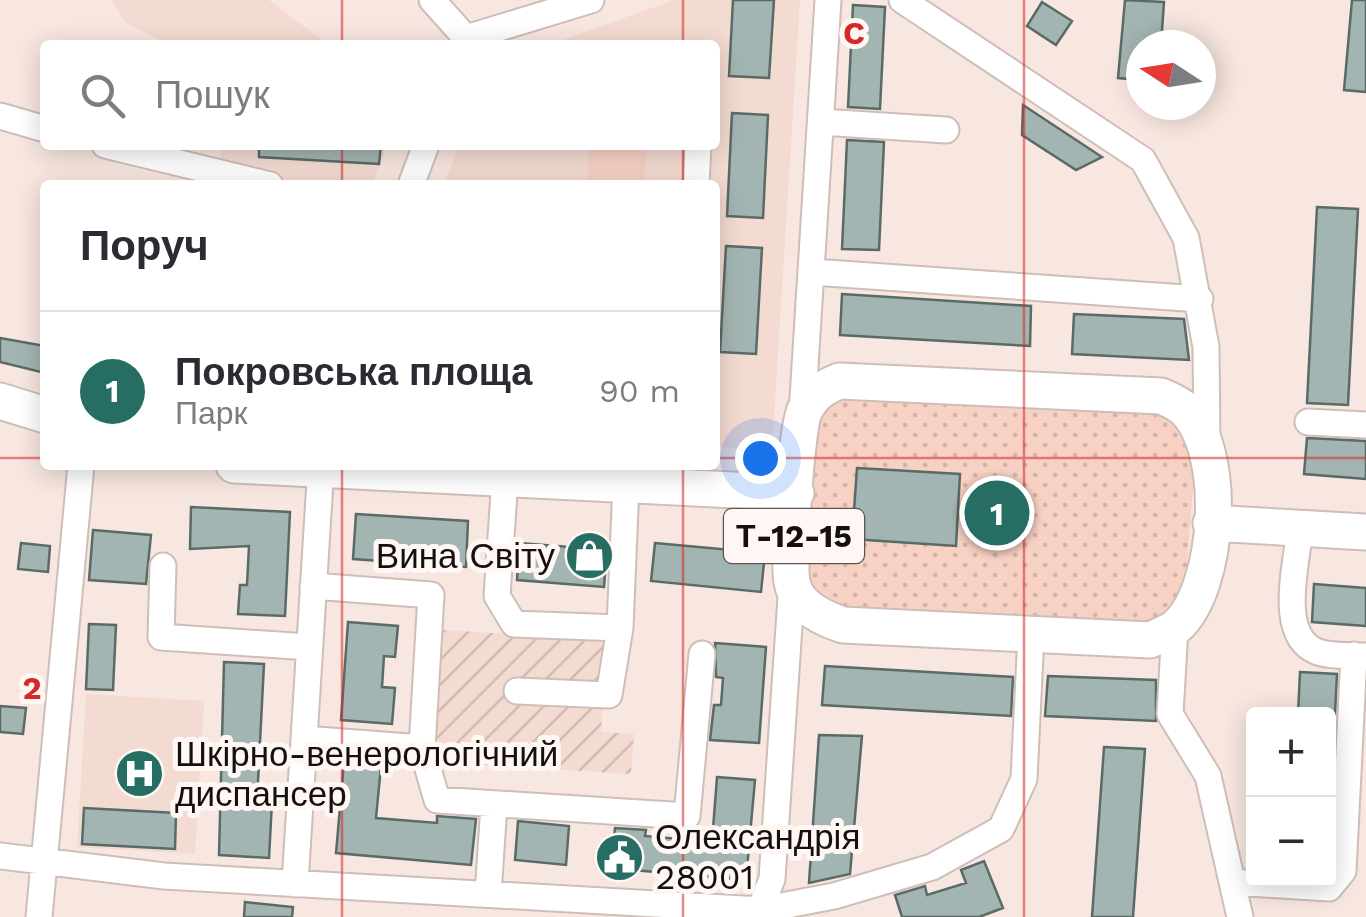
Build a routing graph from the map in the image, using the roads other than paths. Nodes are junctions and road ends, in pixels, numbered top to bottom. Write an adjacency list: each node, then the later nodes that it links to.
1 (432, 0): 5 (street)
2 (591, 0): 6 (street)
3 (828, 0): 8 (street)
4 (902, 0): 18 (street)
5 (463, 40)
6 (471, 40)
7 (0, 116): 9 (street)
8 (820, 122): 10 (street); 17 (street)
9 (40, 128)
10 (946, 130)
11 (126, 150): 14 (street)
12 (424, 150): 15 (street)
13 (698, 150): 16 (street)
14 (250, 180)
15 (413, 180)
16 (696, 180)
17 (812, 272): 18 (street); 21 (street)
18 (1200, 300): 24 (street)
19 (0, 401): 20 (highway)
20 (40, 413)
21 (802, 414): 24 (highway); 31 (highway, Т-12-15)
22 (1308, 422): 23 (street)
23 (1366, 425)
24 (1207, 454): 32 (highway)
25 (81, 470): 49 (street)
26 (321, 470): 37 (street)
27 (382, 470): 29 (highway, Т-12-15)
28 (560, 473): 29 (highway, Т-12-15); 30 (highway, Т-12-15)
29 (505, 478): 38 (street)
30 (626, 484): 31 (highway, Т-12-15); 38 (street)
31 (796, 494): 36 (highway, Т-12-15)
32 (1211, 523): 33 (highway); 39 (highway)
33 (1300, 528): 34 (highway); 43 (street)
34 (1366, 532)
35 (163, 566): 41 (street)
36 (792, 582): 40 (highway, Т-12-15); 53 (street)
37 (314, 586): 41 (street); 46 (street)
38 (620, 628): 44 (street)
39 (1175, 628): 40 (highway, Т-12-15); 50 (street)
40 (1031, 634): 53 (street)
41 (310, 648): 45 (street)
42 (702, 654): 47 (street)
43 (1360, 655): 50 (street)
44 (518, 691)
45 (304, 739): 46 (street); 51 (street)
46 (422, 748): 47 (street)
47 (494, 805): 52 (street)
48 (0, 856): 49 (street)
49 (44, 861): 51 (street); 54 (street)
50 (1232, 882): 55 (street)
51 (295, 884): 52 (street)
52 (488, 894): 53 (street)
53 (759, 913)
54 (38, 917)
55 (1240, 917)

